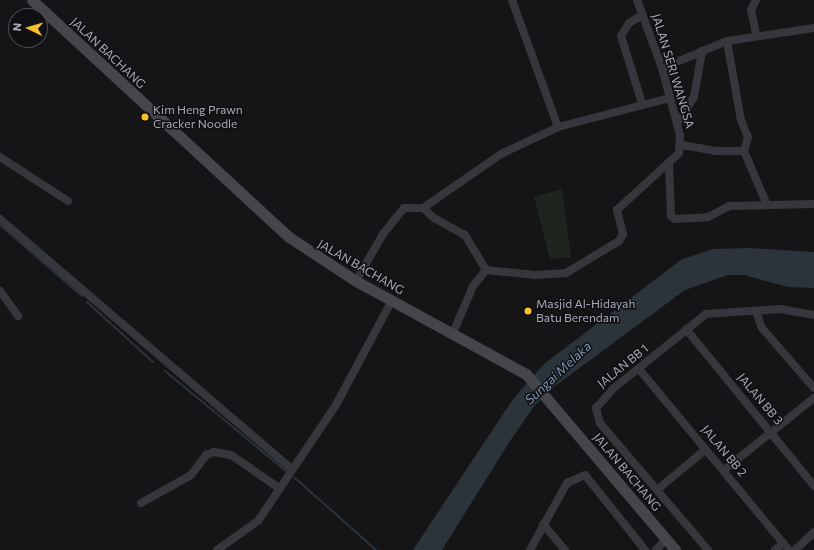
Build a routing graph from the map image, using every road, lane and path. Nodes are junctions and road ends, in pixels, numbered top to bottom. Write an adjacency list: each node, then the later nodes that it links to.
1 (32, 0): 25 (street, JALAN BACHANG)
2 (512, 0): 14 (street)
3 (637, 0): 5 (street, JALAN SERI WANGSA)
4 (756, 0): 7 (street)
5 (643, 15): 10 (street, JALAN SERI WANGSA); 12 (street)
6 (814, 28): 7 (street)
7 (756, 34): 8 (street)
8 (727, 41): 9 (street); 16 (street)
9 (702, 51): 10 (street); 13 (street)
10 (662, 68): 11 (street, JALAN SERI WANGSA)
11 (670, 98): 12 (street); 13 (street, JALAN SERI WANGSA)
12 (642, 103): 14 (street)
13 (677, 124): 15 (street, JALAN SERI WANGSA)
14 (558, 127): 22 (street)
15 (682, 145): 16 (street); 18 (street, JALAN SERI WANGSA)
16 (744, 151): 21 (street)
17 (0, 157): 19 (street)
18 (669, 164): 21 (street); 24 (street, JALAN SERI WANGSA)
19 (68, 201)
20 (814, 204): 21 (street)
21 (768, 205)
22 (423, 208): 24 (street); 25 (street)
23 (0, 219): 38 (street)
24 (486, 270): 32 (street)
25 (356, 281): 27 (street, JALAN BACHANG)
26 (0, 291): 30 (street)
27 (392, 300): 32 (street, JALAN BACHANG); 38 (street)
28 (756, 311): 29 (street, JALAN BB 1); 31 (street, JALAN BB 1); 34 (street)
29 (814, 315)
30 (18, 316)
31 (686, 329): 33 (street, JALAN BB 1); 36 (street, JALAN BB 3)
32 (453, 332): 46 (street, JALAN BACHANG)
33 (639, 369): 37 (street, JALAN BB 2); 42 (street, JALAN BB 1)
34 (814, 388)
35 (814, 398): 36 (street)
36 (771, 432): 39 (street); 40 (street, JALAN BB 3)
37 (706, 448): 39 (street, JALAN BB 2); 42 (street)
38 (292, 469): 41 (street)
39 (724, 470): 47 (street, JALAN BB 2)
40 (814, 486)
41 (279, 488): 43 (street); 48 (street)
42 (658, 489): 54 (street, JALAN BB 1)
43 (141, 503)
44 (543, 524): 49 (street); 50 (street); 51 (street)
45 (814, 532): 57 (street)
46 (666, 539): 52 (street); 53 (street, JALAN BACHANG)
47 (783, 543): 55 (street); 56 (street, JALAN BB 2)
48 (217, 550)
49 (530, 550)
50 (565, 550)
51 (645, 550)
52 (656, 550)
53 (675, 550)
54 (708, 550)
55 (775, 550)
56 (789, 550)
57 (795, 550)

